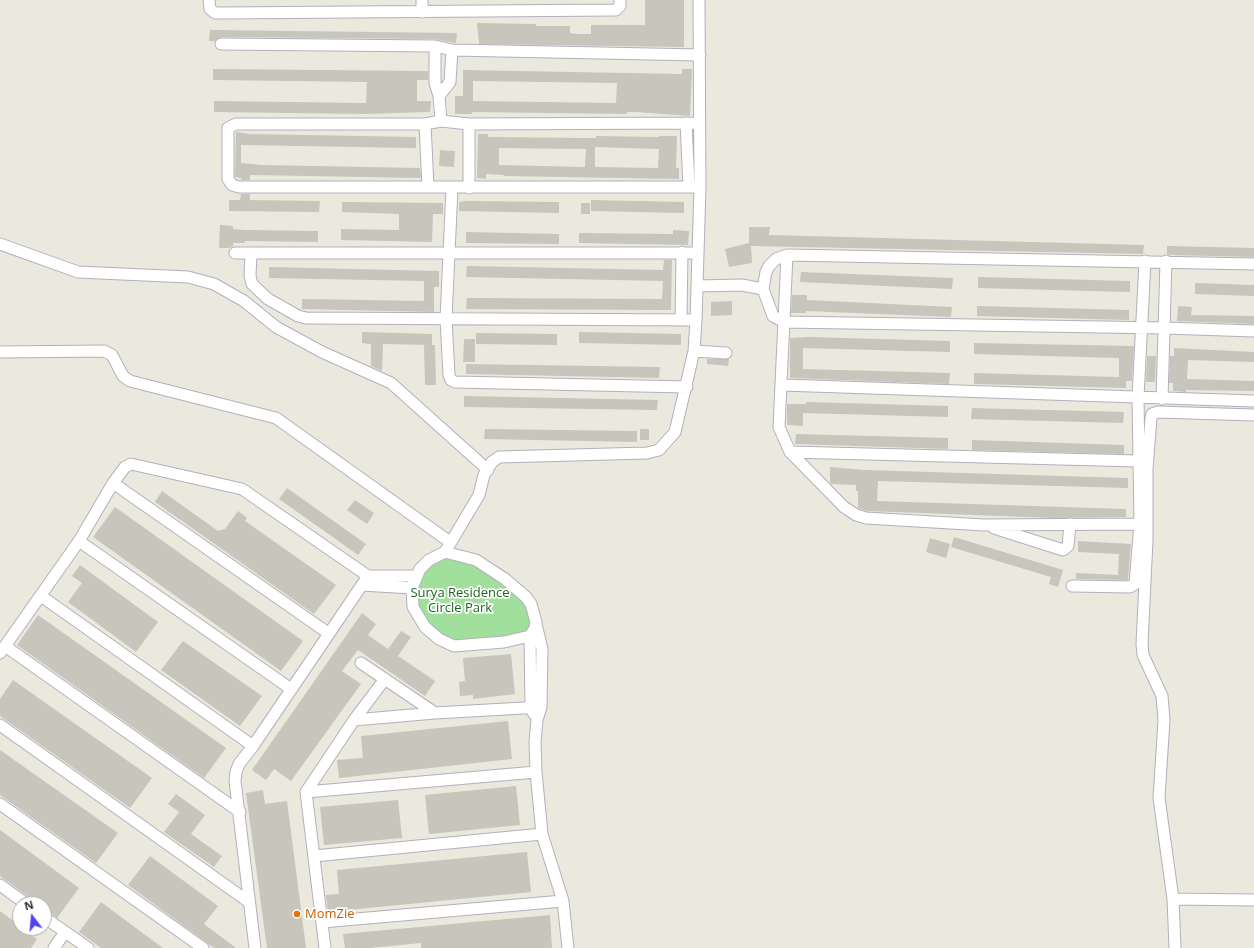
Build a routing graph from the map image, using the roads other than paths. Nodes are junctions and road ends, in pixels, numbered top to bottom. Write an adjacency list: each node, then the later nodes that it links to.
1 (209, 0): 5 (street)
2 (422, 0): 5 (street)
3 (620, 0): 5 (street)
4 (699, 0): 9 (street)
5 (422, 12)
6 (221, 44): 7 (street)
7 (435, 46): 8 (street); 10 (street)
8 (452, 50): 9 (street); 10 (street)
9 (700, 54): 13 (street)
10 (439, 96): 11 (street)
11 (441, 121): 14 (street); 15 (street)
12 (686, 123): 13 (street); 15 (street); 16 (street)
13 (699, 123): 16 (street)
14 (425, 124): 17 (street); 17 (street)
15 (469, 124): 19 (street)
16 (694, 186): 19 (street); 25 (street)
17 (428, 187): 18 (street)
18 (452, 188): 19 (street); 21 (street)
19 (469, 188)
20 (0, 244): 50 (street)
21 (450, 252): 22 (street); 24 (street); 32 (street)
22 (682, 252): 25 (street); 33 (street)
23 (235, 253): 24 (street)
24 (251, 253): 32 (street)
25 (698, 253): 30 (street)
26 (787, 255): 27 (street); 31 (street); 35 (street)
27 (1145, 261): 28 (street); 37 (street)
28 (1166, 261): 29 (street); 36 (street)
29 (1254, 264)
30 (697, 286): 31 (street); 34 (street)
31 (762, 289): 35 (street)
32 (446, 319): 33 (street); 43 (street)
33 (681, 319): 34 (street)
34 (696, 320): 39 (street)
35 (784, 322): 37 (street); 42 (street)
36 (1165, 328): 37 (street); 38 (street); 45 (street)
37 (1142, 329): 44 (street)
38 (1254, 331)
39 (694, 351): 41 (street); 43 (street)
40 (0, 352): 56 (street)
41 (726, 353)
42 (782, 385): 44 (street); 48 (street)
43 (687, 387): 50 (street)
44 (1138, 397): 45 (street); 49 (street)
45 (1162, 399): 46 (street)
46 (1254, 401)
47 (1254, 415): 81 (street)
48 (790, 452): 49 (street); 54 (street)
49 (1138, 461): 53 (street)
50 (486, 473): 56 (street)
51 (113, 483): 55 (street); 58 (street); 62 (street)
52 (1070, 524): 53 (street); 54 (street); 54 (street)
53 (1140, 524): 59 (street)
54 (984, 525)
55 (79, 541): 61 (street); 67 (street)
56 (447, 547): 57 (street); 63 (street)
57 (416, 576): 58 (street); 60 (street)
58 (365, 580): 60 (street); 62 (street)
59 (1072, 586)
60 (412, 588): 63 (street)
61 (41, 596): 64 (street); 72 (street)
62 (328, 633): 67 (street)
63 (534, 643): 68 (street)
64 (2, 649): 76 (street)
65 (361, 663): 66 (street)
66 (385, 679): 69 (street); 70 (street)
67 (290, 690): 72 (street)
68 (536, 708): 69 (street); 73 (street)
69 (435, 713): 70 (street)
70 (354, 720): 74 (street)
71 (0, 725): 84 (street)
72 (253, 746): 76 (street)
73 (536, 772): 74 (street); 77 (street)
74 (306, 792): 78 (street)
75 (0, 804): 90 (street)
76 (240, 812): 84 (street)
77 (542, 834): 78 (street); 83 (street)
78 (314, 856): 85 (street)
79 (0, 885): 80 (street)
80 (15, 896)
81 (1173, 899): 82 (street); 94 (street)
82 (1254, 900)
83 (563, 901): 85 (street); 93 (street)
84 (249, 902): 91 (street)
85 (322, 922): 92 (street)
86 (52, 923): 87 (street)
87 (65, 932): 88 (street); 89 (street)
88 (54, 948)
89 (88, 948)
90 (203, 948)
91 (255, 948)
92 (326, 948)
93 (568, 948)
94 (1175, 948)

